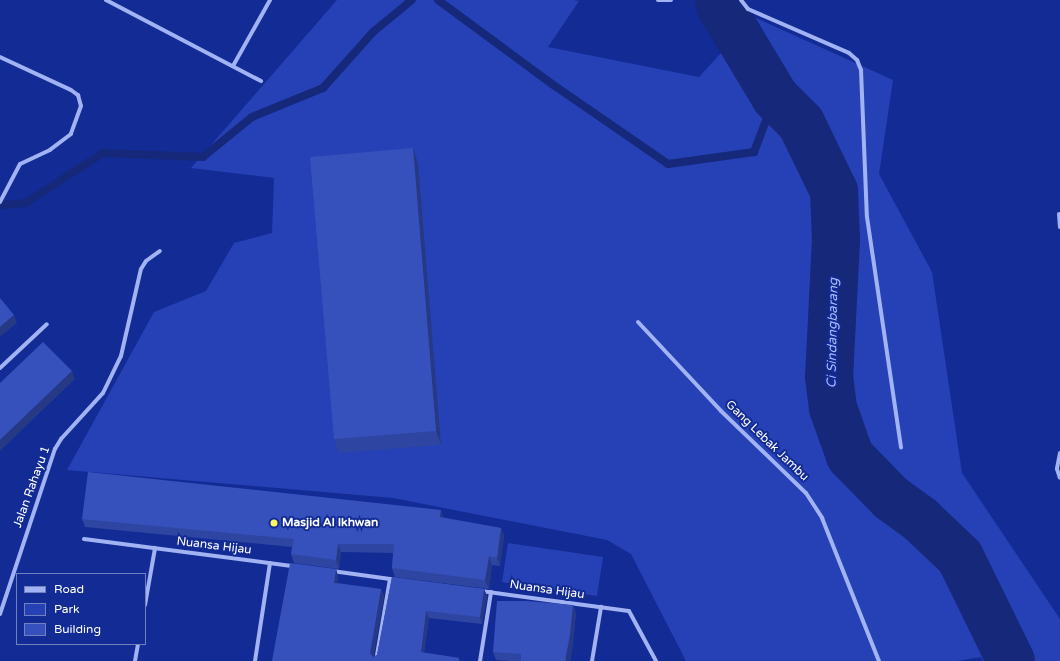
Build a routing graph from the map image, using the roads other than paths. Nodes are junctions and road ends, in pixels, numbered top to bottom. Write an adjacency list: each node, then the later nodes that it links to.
1 (106, 0): 7 (street)
2 (270, 0): 7 (street)
3 (658, 0): 4 (street)
4 (671, 0)
5 (741, 0): 16 (street)
6 (0, 57): 9 (street)
7 (233, 66): 8 (street)
8 (261, 81)
9 (0, 202)
10 (1059, 214): 11 (street)
11 (1060, 227)
12 (160, 251): 30 (street, Jalan Rahayu 1)
13 (638, 322): 38 (street, Gang Lebak Jambu)
14 (47, 324): 15 (street)
15 (0, 368)
16 (901, 448)
17 (1060, 453): 18 (street)
18 (1060, 478)
19 (84, 539): 20 (street, Nuansa Hijau)
20 (155, 548): 21 (street, Nuansa Hijau); 28 (street)
21 (270, 563): 22 (street, Nuansa Hijau); 33 (street)
22 (300, 567)
23 (323, 570): 24 (street)
24 (390, 579): 25 (street); 34 (street)
25 (406, 581)
26 (475, 590): 27 (street, Nuansa Hijau)
27 (490, 592): 29 (street, Nuansa Hijau); 35 (street)
28 (146, 599)
29 (601, 607): 36 (street); 37 (street, Nuansa Hijau)
30 (0, 614)
31 (138, 645): 32 (street)
32 (135, 661)
33 (255, 661)
34 (376, 661)
35 (480, 661)
36 (592, 661)
37 (656, 661)
38 (879, 661)

